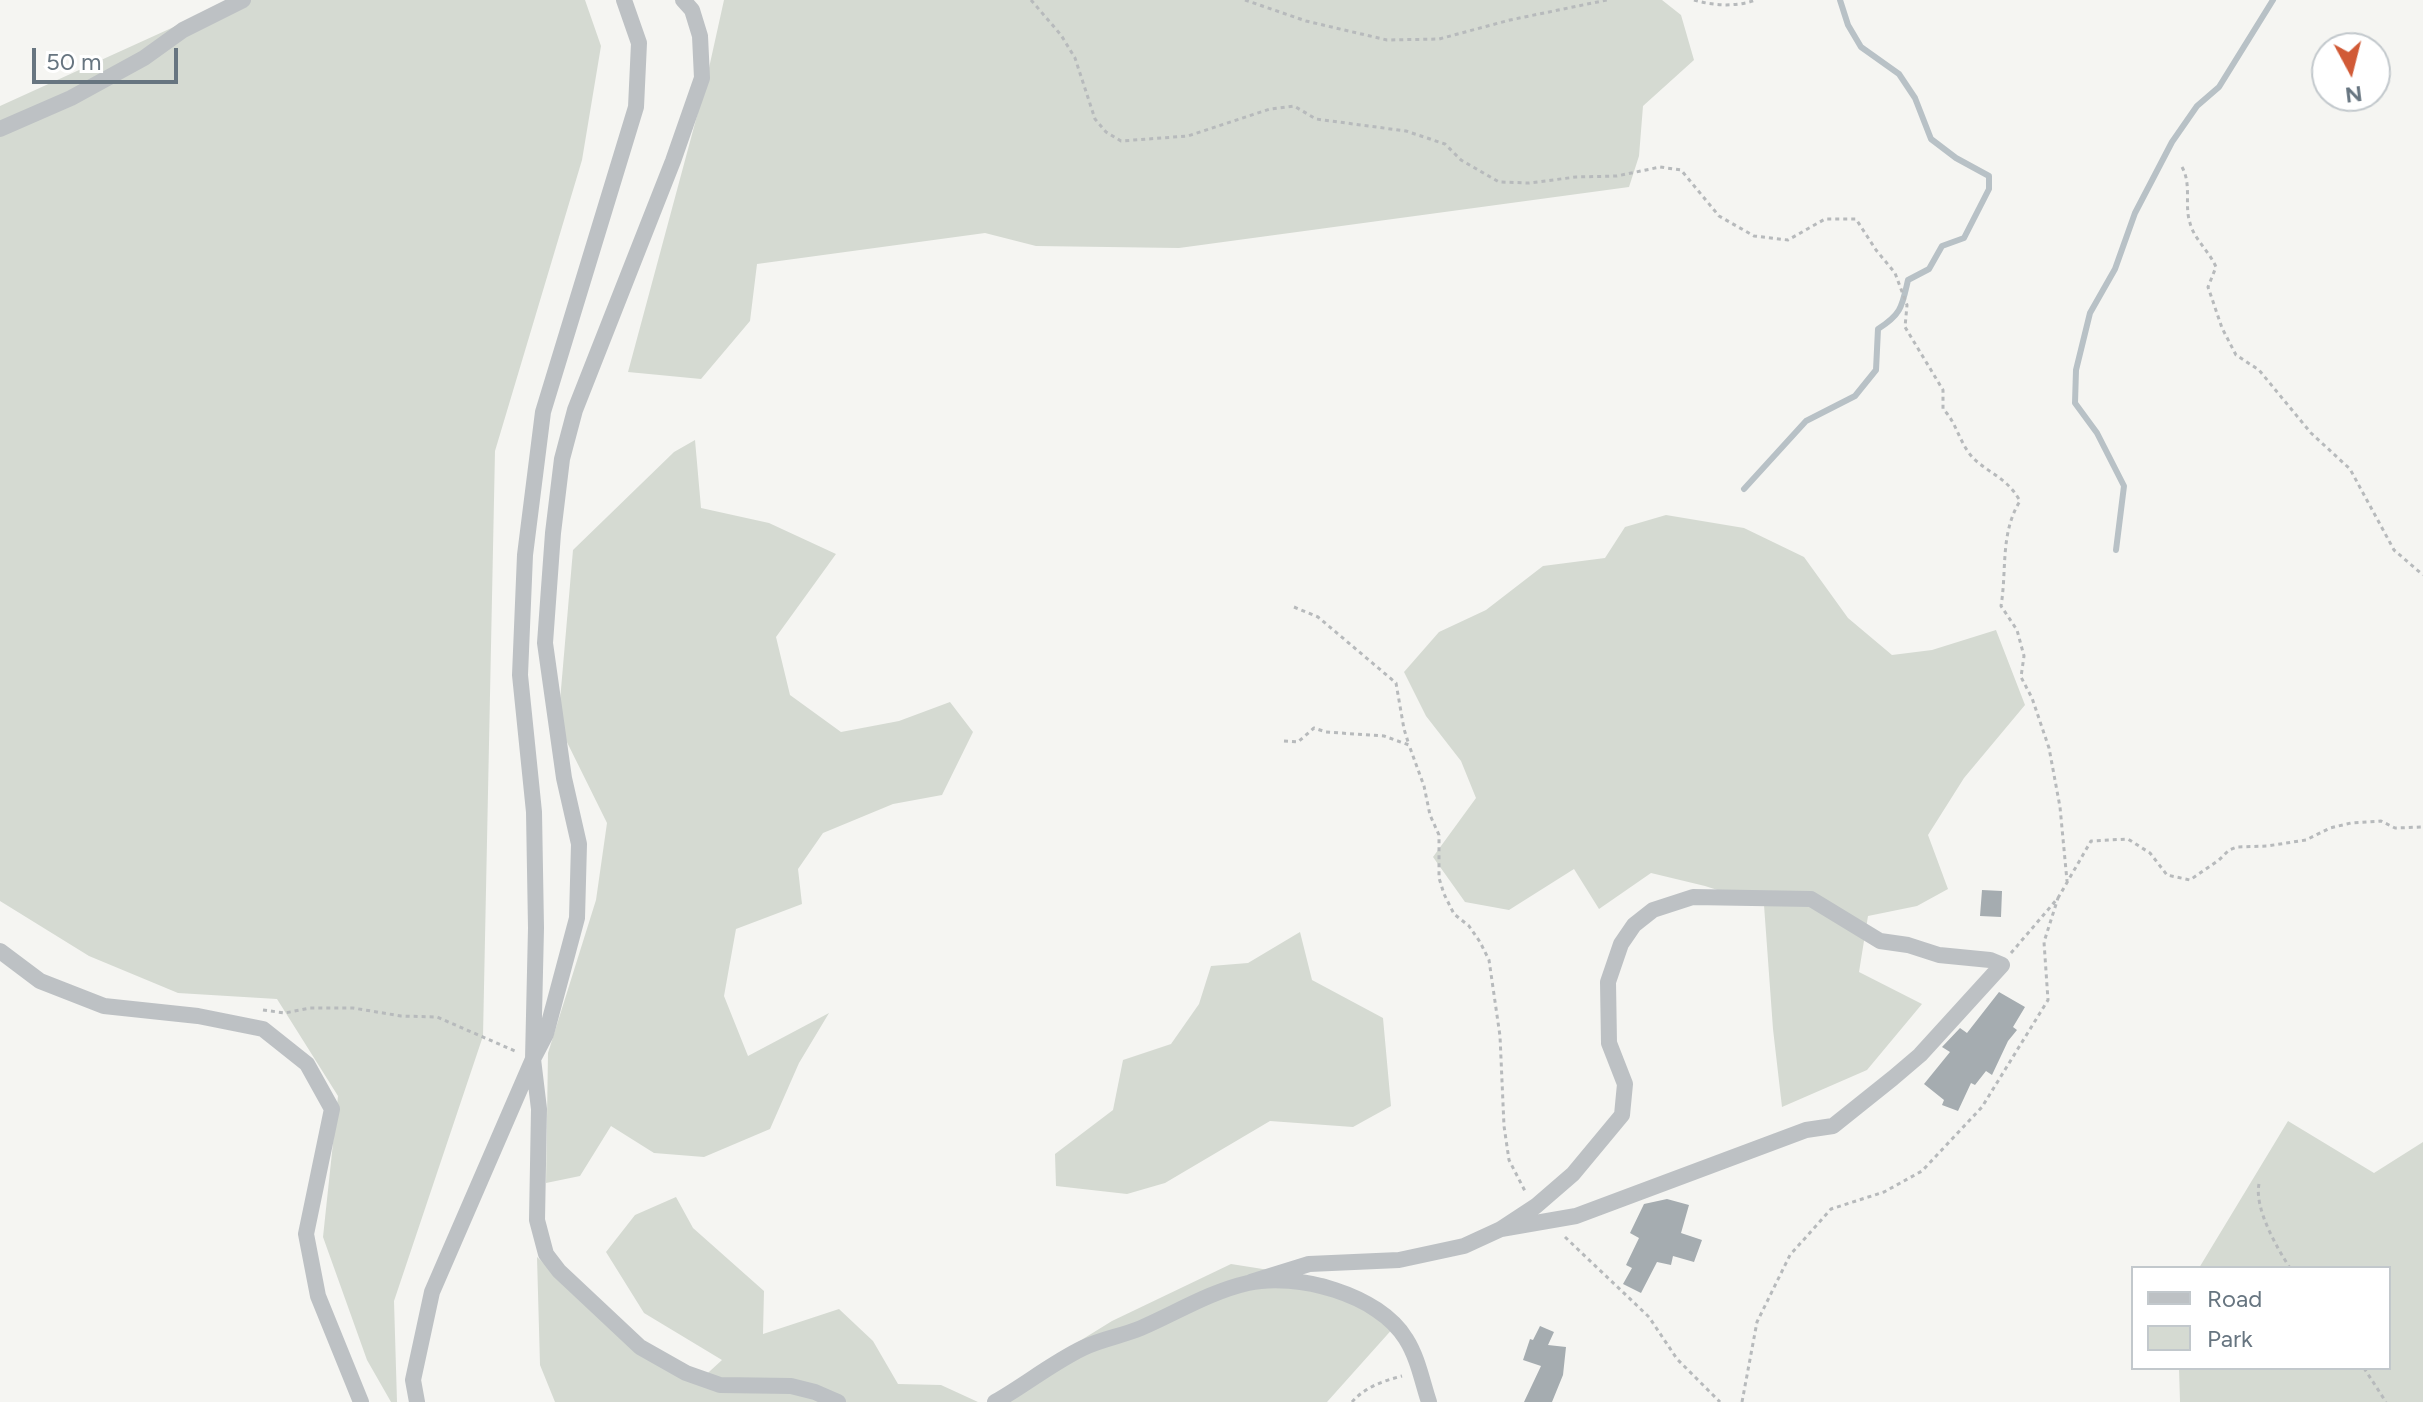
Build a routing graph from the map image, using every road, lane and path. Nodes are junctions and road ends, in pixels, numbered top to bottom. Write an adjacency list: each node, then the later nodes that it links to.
1 (243, 0): 9 (street)
2 (624, 0): 21 (street)
3 (683, 0): 21 (street)
4 (1031, 0): 16 (path)
5 (1245, 0): 6 (path)
6 (1607, 0)
7 (1694, 0): 8 (path)
8 (1756, 0)
9 (0, 129)
10 (2182, 167): 11 (path)
11 (2423, 575)
12 (1294, 607): 14 (path)
13 (1284, 741): 14 (path)
14 (1409, 745): 23 (path)
15 (2423, 827): 16 (path)
16 (2067, 881): 17 (path)
17 (2058, 898): 19 (path); 37 (path)
18 (0, 951): 30 (street)
19 (2002, 965): 23 (street); 24 (street)
20 (259, 1010): 21 (path)
21 (533, 1059): 31 (street); 32 (street)
22 (2259, 1184): 26 (path)
23 (1536, 1206): 25 (street)
24 (1546, 1221): 25 (street); 36 (path)
25 (1501, 1229): 27 (street)
26 (2289, 1266)
27 (1251, 1282): 28 (street); 33 (street)
28 (1418, 1365): 34 (path); 35 (street)
29 (2365, 1370): 38 (path)
30 (361, 1402)
31 (417, 1402)
32 (838, 1402)
33 (995, 1402)
34 (1352, 1402)
35 (1429, 1402)
36 (1720, 1402)
37 (1742, 1402)
38 (2386, 1402)

